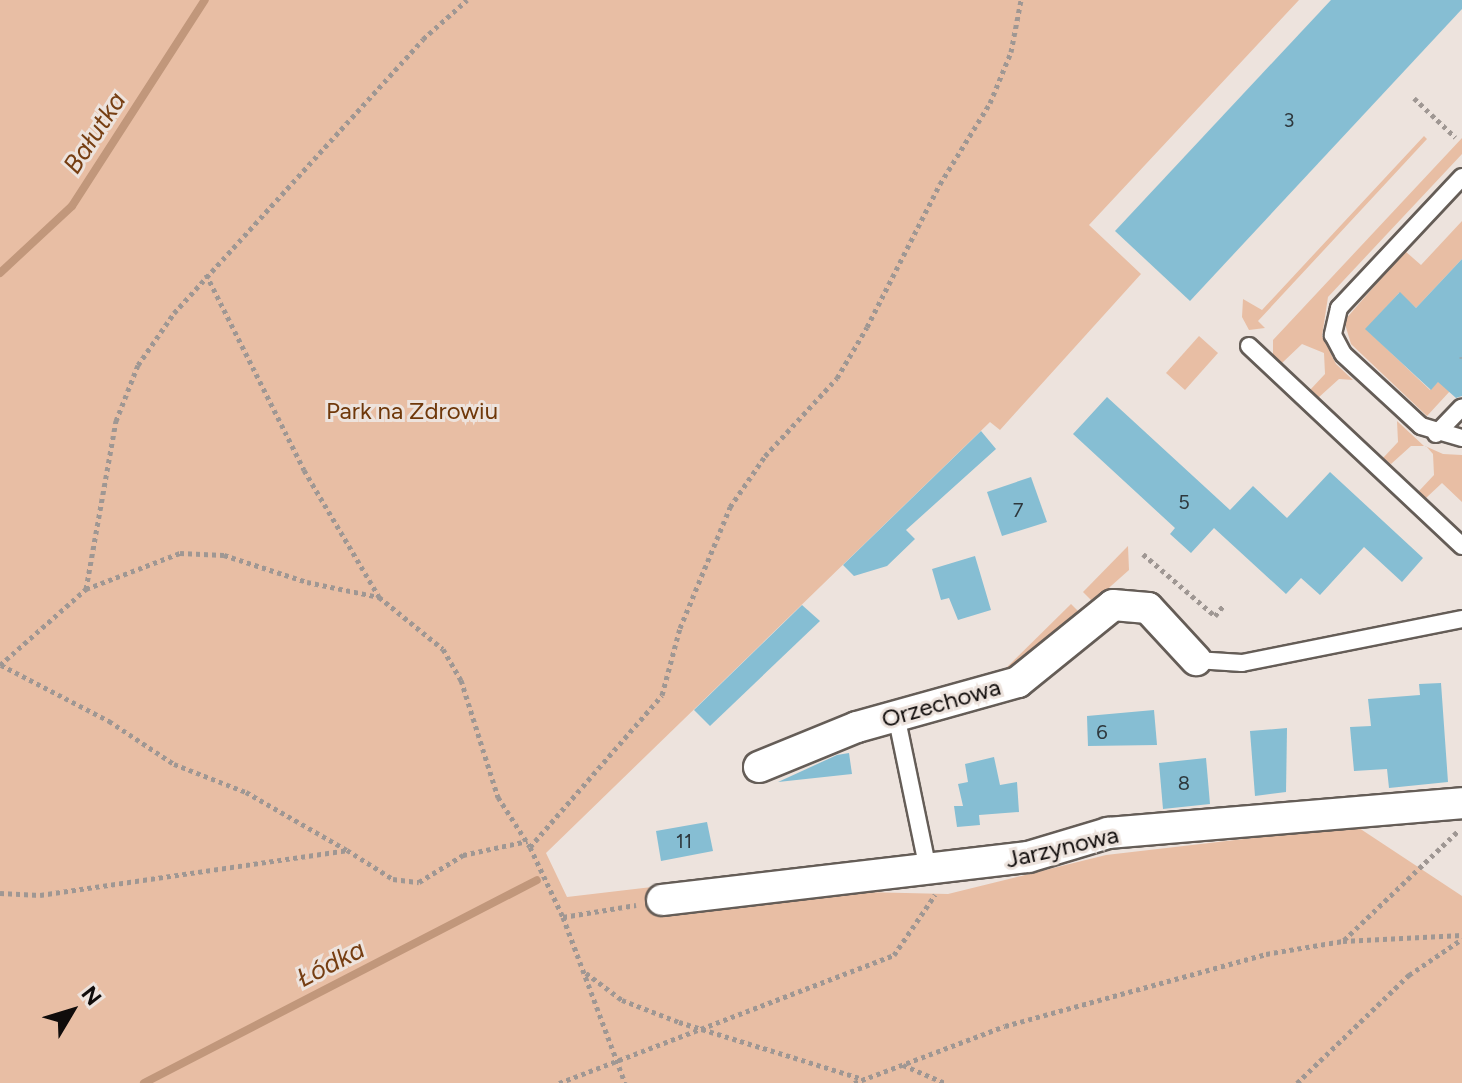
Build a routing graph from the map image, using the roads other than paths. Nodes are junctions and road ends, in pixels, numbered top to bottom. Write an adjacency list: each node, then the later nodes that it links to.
1 (1462, 177): 4 (lane)
2 (1249, 346): 6 (lane)
3 (1462, 407): 4 (lane)
4 (1436, 434): 5 (lane)
5 (1462, 438)
6 (1462, 546)
7 (1462, 619): 8 (lane, Orzechowa)
8 (1196, 660): 9 (street, Orzechowa)
9 (896, 715): 10 (street, Orzechowa); 12 (lane)
10 (759, 767)
11 (1462, 803): 12 (street, Jarzynowa)
12 (941, 869): 13 (street, Jarzynowa)
13 (662, 900)

